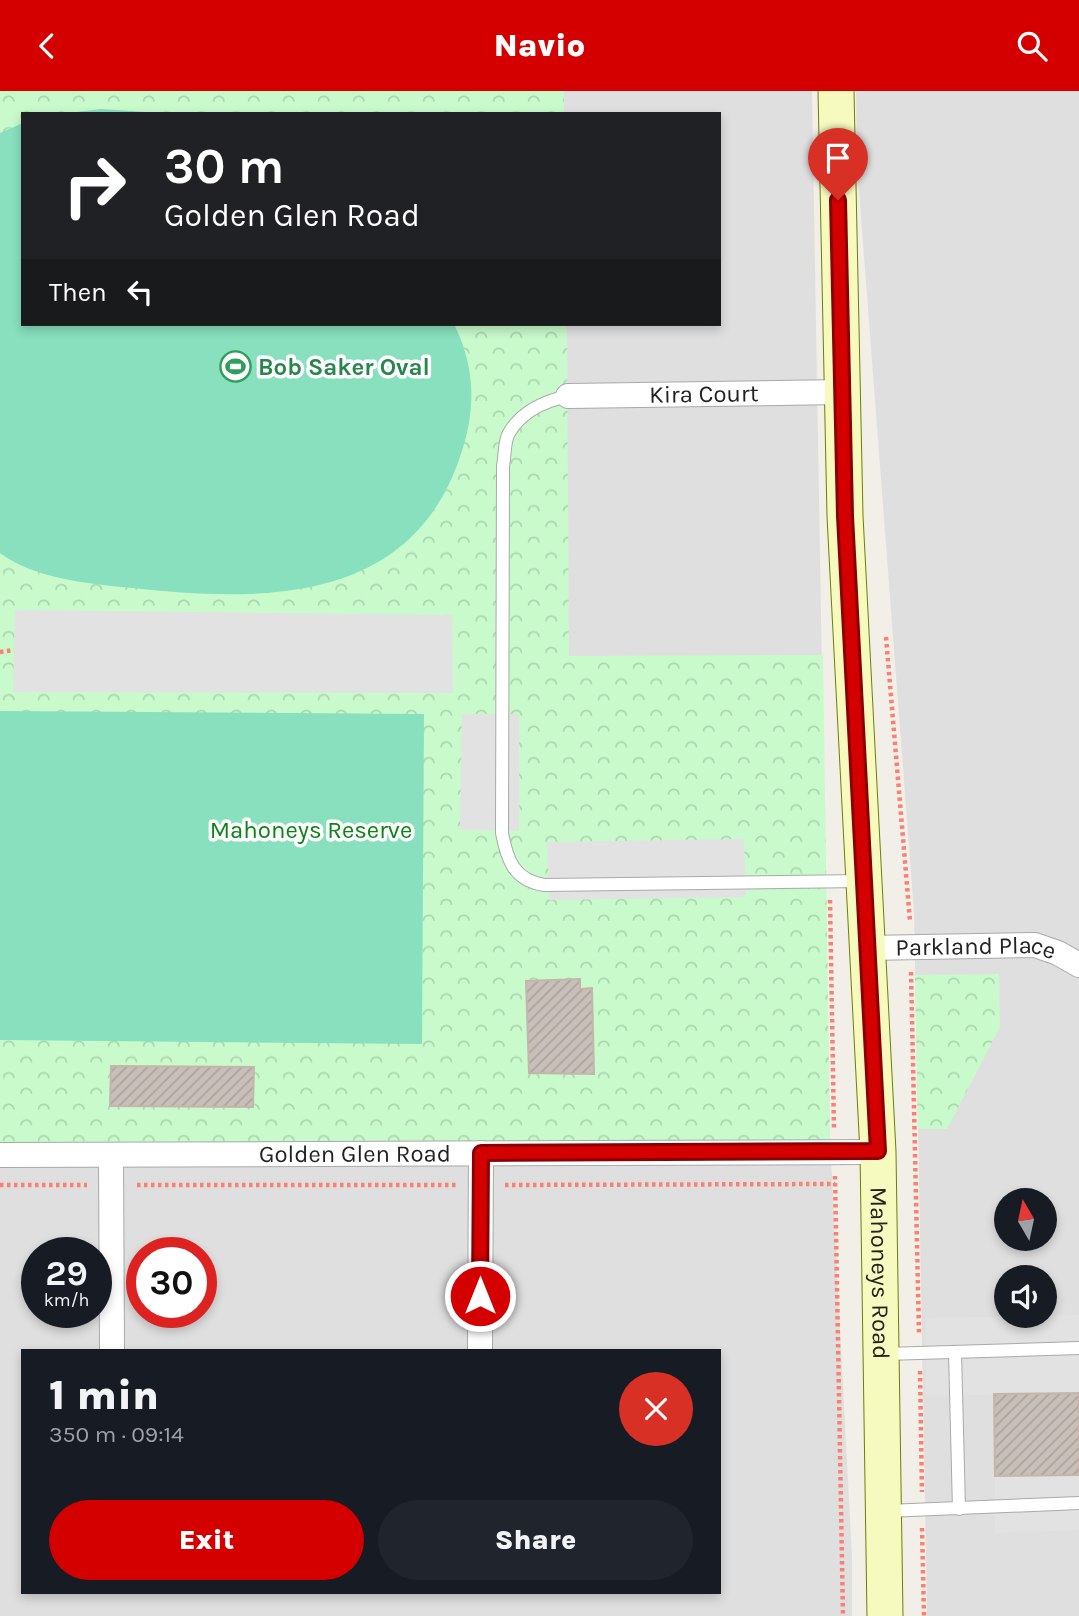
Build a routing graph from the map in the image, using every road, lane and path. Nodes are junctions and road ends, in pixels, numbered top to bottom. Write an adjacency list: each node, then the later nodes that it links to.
1 (836, 91): 2 (main road, Mahoneys Road)
2 (842, 392): 3 (street, Kira Court); 6 (main road, Mahoneys Road)
3 (568, 396): 7 (lane)
4 (14, 650): 5 (path)
5 (0, 652)
6 (866, 880): 7 (lane); 9 (main road, Mahoneys Road)
7 (829, 881): 12 (path)
8 (911, 947): 9 (street, Parkland Place); 10 (street, Parkland Place); 24 (path)
9 (868, 948): 11 (main road, Mahoneys Road)
10 (1079, 965)
11 (878, 1151): 12 (street, Golden Glen Road); 25 (main road, Mahoneys Road)
12 (835, 1152): 13 (street, Golden Glen Road); 16 (path)
13 (481, 1153): 15 (street, Golden Glen Road); 19 (street)
14 (0, 1155): 15 (street, Golden Glen Road)
15 (111, 1155): 18 (street)
16 (835, 1184): 19 (path); 30 (path)
17 (0, 1185): 18 (path)
18 (111, 1185): 19 (path); 21 (street)
19 (481, 1185): 22 (street)
20 (1079, 1348): 23 (lane)
21 (112, 1349)
22 (480, 1349)
23 (956, 1352): 24 (lane); 27 (lane)
24 (920, 1353): 25 (lane); 28 (path)
25 (881, 1354): 29 (main road, Mahoneys Road)
26 (1079, 1503): 27 (lane)
27 (959, 1509): 28 (lane)
28 (922, 1510): 29 (lane); 32 (path)
29 (883, 1512): 31 (main road, Mahoneys Road)
30 (843, 1616)
31 (885, 1616)
32 (924, 1616)

